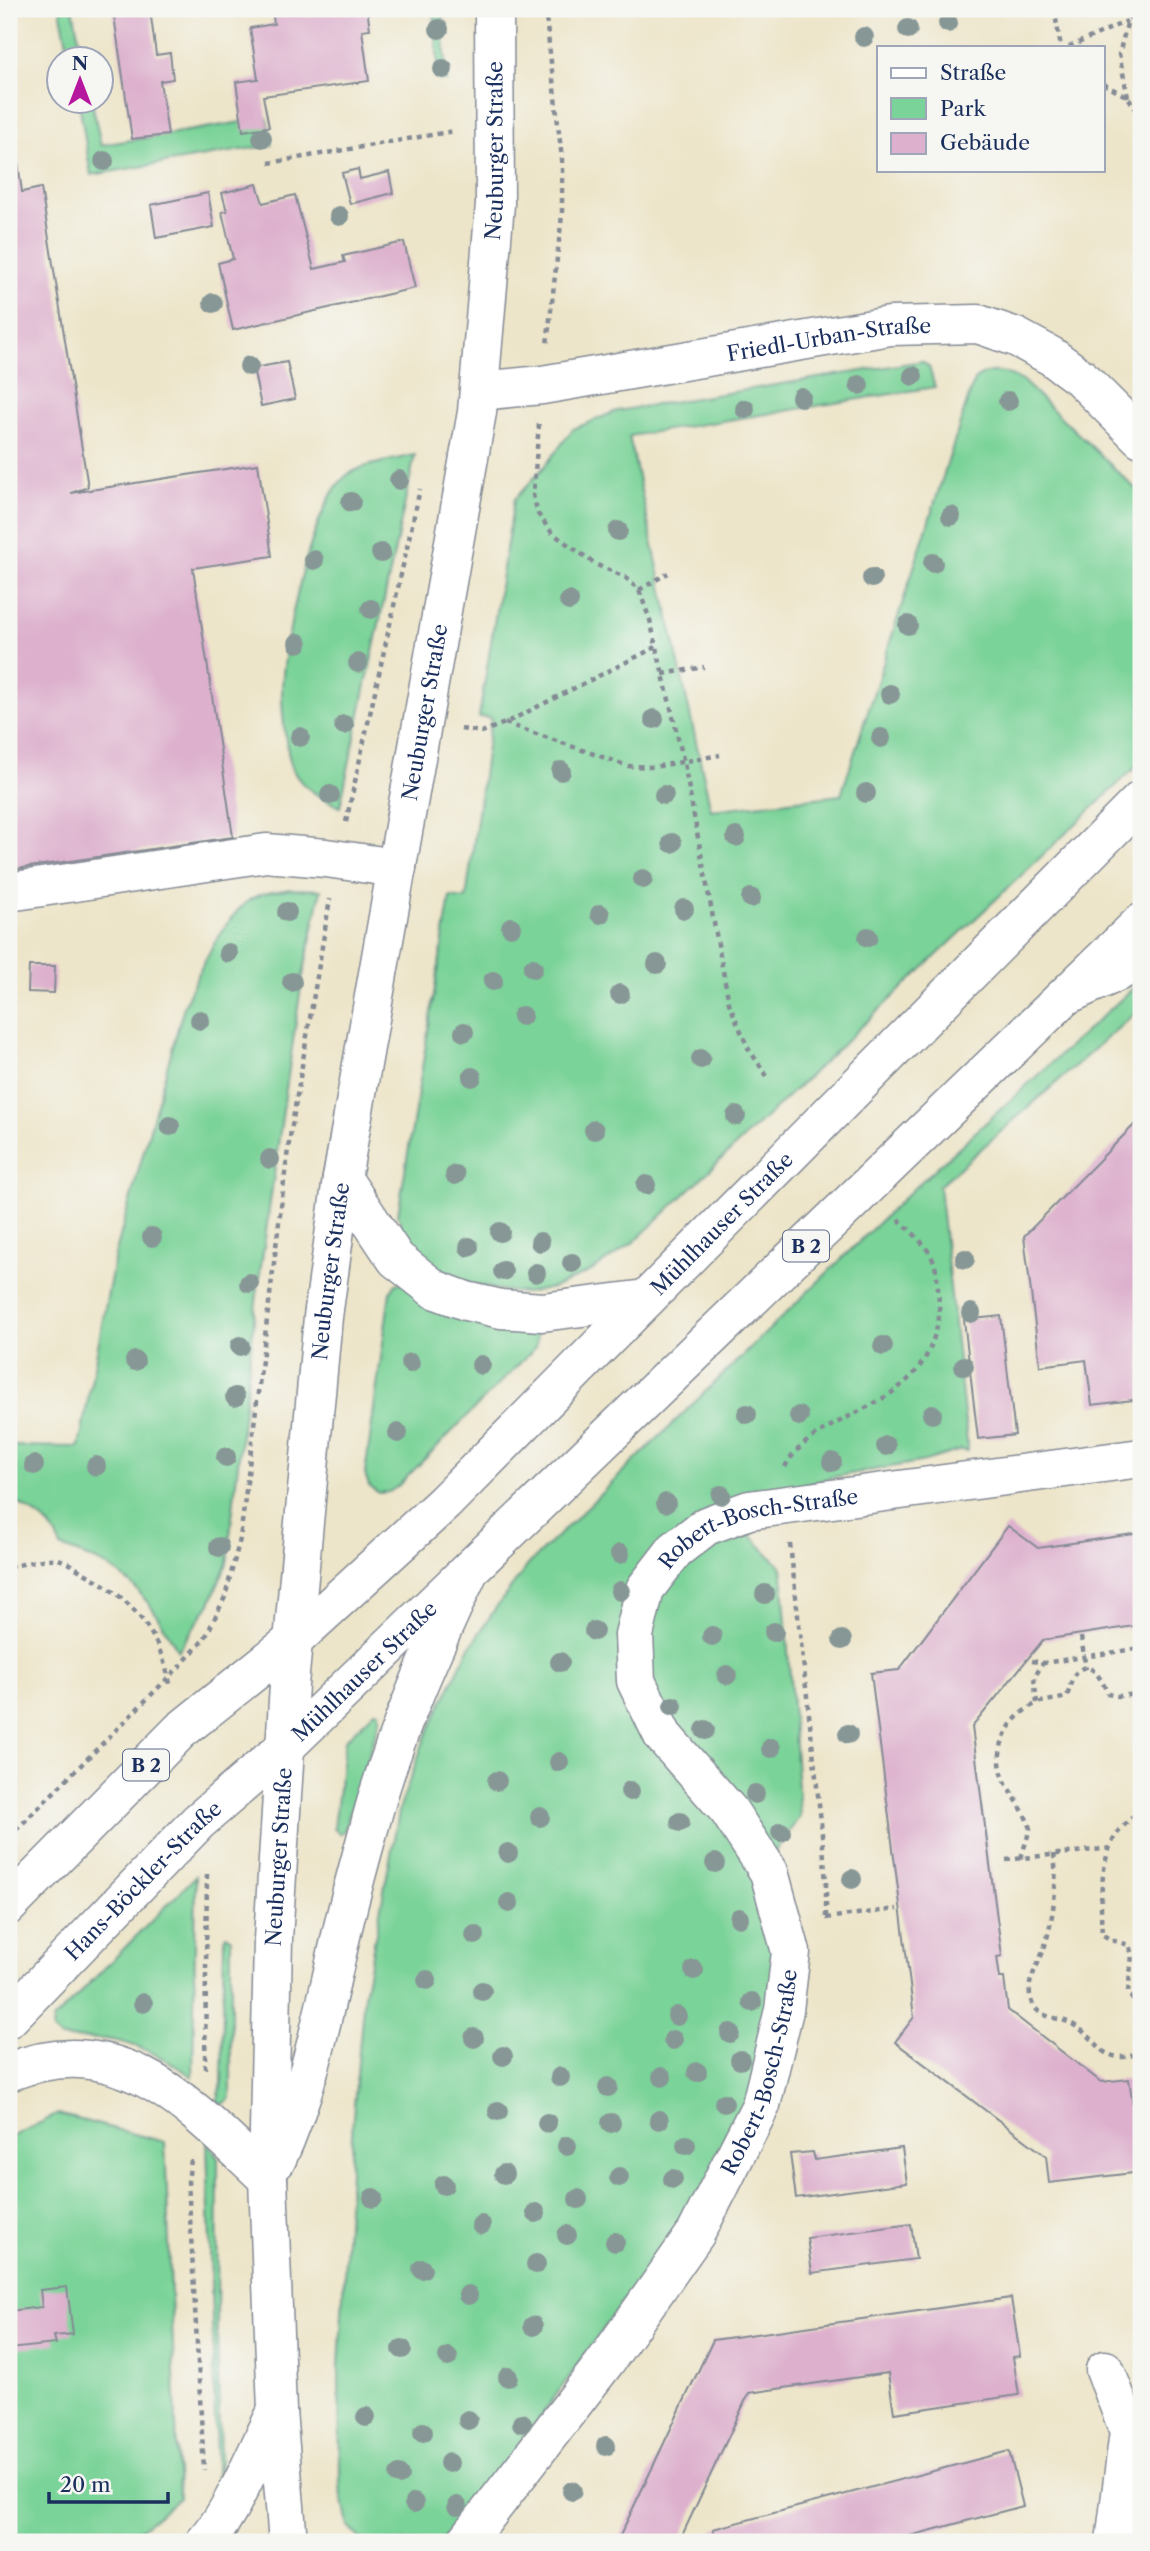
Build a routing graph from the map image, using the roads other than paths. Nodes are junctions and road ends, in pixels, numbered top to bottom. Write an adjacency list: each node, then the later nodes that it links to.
1 (494, 9): 2 (street, Neuburger Straße)
2 (479, 391): 3 (street, Friedl-Urban-Straße); 5 (street, Neuburger Straße)
3 (1141, 438)
4 (1141, 800): 11 (street, Mühlhauser Straße / B 2)
5 (397, 868): 6 (street); 10 (street, Neuburger Straße)
6 (9, 892)
7 (1141, 923): 9 (street, Mühlhauser Straße / B 2)
8 (1141, 961): 9 (street)
9 (1064, 997): 13 (street, Mühlhauser Straße / B 2)
10 (342, 1178): 11 (street); 14 (street, Neuburger Straße)
11 (646, 1300): 14 (street, Mühlhauser Straße / B 2)
12 (1141, 1458): 24 (street, Robert-Bosch-Straße)
13 (470, 1569): 15 (street, Mühlhauser Straße / B 2); 19 (street)
14 (295, 1639): 15 (street, Neuburger Straße); 16 (street, B 2)
15 (284, 1748): 17 (street, Hans-Böckler-Straße / B 2); 19 (street, Neuburger Straße)
16 (9, 1905)
17 (9, 2018)
18 (9, 2072): 19 (street)
19 (268, 2179): 21 (street, Neuburger Straße)
20 (1105, 2370): 25 (street)
21 (276, 2410): 22 (street); 23 (street, Neuburger Straße)
22 (205, 2542)
23 (288, 2542)
24 (466, 2542)
25 (1115, 2542)

